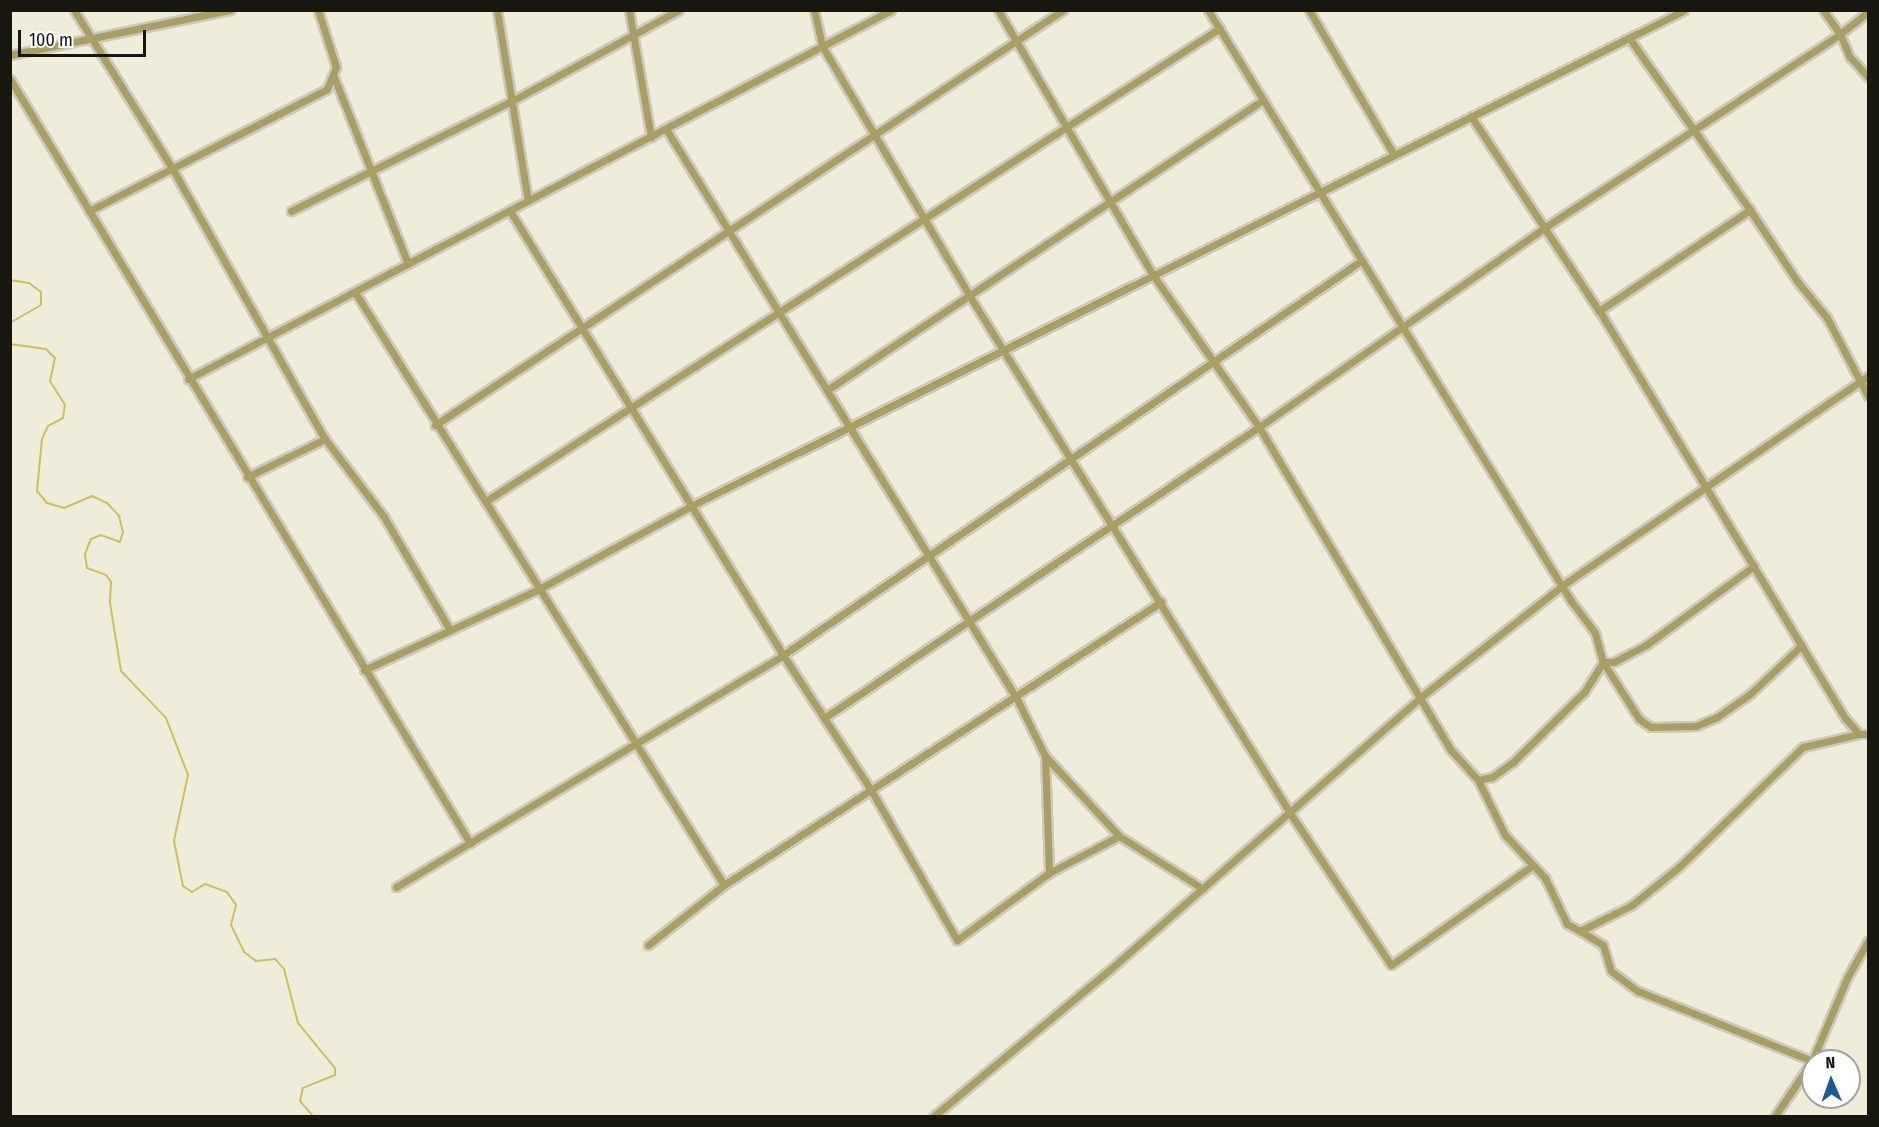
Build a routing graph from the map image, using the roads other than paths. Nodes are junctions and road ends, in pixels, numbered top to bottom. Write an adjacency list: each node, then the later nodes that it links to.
1 (74, 10): 20 (street)
2 (230, 10): 20 (street)
3 (318, 10): 24 (street)
4 (629, 10): 17 (street)
5 (680, 10): 17 (street)
6 (814, 10): 22 (street)
7 (891, 10): 22 (street)
8 (998, 10): 21 (street)
9 (1063, 10): 21 (street)
10 (1208, 10): 16 (street)
11 (1309, 10): 35 (street)
12 (1823, 10): 18 (street)
13 (498, 11): 28 (street)
14 (1684, 11): 19 (street)
15 (1869, 12): 18 (street)
16 (1220, 28): 27 (street); 30 (street)
17 (636, 34): 28 (street); 34 (street)
18 (1840, 34): 25 (street); 32 (street)
19 (1629, 38): 29 (street); 32 (street)
20 (91, 40): 23 (street); 36 (street)
21 (1017, 41): 30 (street); 33 (street)
22 (822, 46): 31 (street); 33 (street)
23 (10, 56)
24 (334, 77): 36 (street); 37 (street)
25 (1869, 77)
26 (10, 79): 42 (street)
27 (1263, 100): 38 (street); 40 (street)
28 (510, 102): 37 (street); 39 (street)
29 (1471, 116): 35 (street); 46 (street)
30 (1067, 127): 40 (street); 45 (street)
31 (666, 129): 34 (street); 47 (street)
32 (1695, 131): 41 (street); 46 (street)
33 (875, 135): 45 (street); 47 (street)
34 (651, 137): 39 (street)
35 (1394, 155): 38 (street)
36 (172, 168): 42 (street); 57 (street)
37 (370, 172): 44 (street); 49 (street)
38 (1318, 193): 48 (street); 50 (street)
39 (528, 201): 43 (street)
40 (1111, 201): 50 (street); 52 (street)
41 (1750, 210): 53 (street); 62 (street)
42 (89, 211): 61 (street)
43 (510, 211): 49 (street); 55 (street)
44 (291, 212)
45 (924, 218): 52 (street); 54 (street)
46 (1544, 228): 53 (street); 56 (street)
47 (729, 231): 54 (street); 55 (street)
48 (1360, 261): 56 (street); 59 (street)
49 (408, 264): 51 (street)
50 (1153, 275): 58 (street); 59 (street)
51 (355, 292): 57 (street); 66 (street)
52 (969, 295): 58 (street); 63 (street)
53 (1599, 311): 72 (street)
54 (779, 312): 63 (street); 65 (street)
55 (582, 328): 65 (street); 66 (street)
56 (1403, 328): 68 (street); 78 (street)
57 (269, 339): 61 (street); 69 (street)
58 (1003, 350): 67 (street); 70 (street)
59 (1215, 361): 68 (street); 70 (street)
60 (1869, 376): 62 (street)
61 (188, 379): 71 (street)
62 (1859, 382): 64 (street); 72 (street)
63 (827, 390): 67 (street)
64 (1869, 396)
65 (631, 407): 73 (street); 74 (street)
66 (435, 425): 73 (street)
67 (849, 426): 74 (street); 76 (street)
68 (1259, 427): 75 (street); 87 (street)
69 (325, 439): 71 (street); 82 (street)
70 (1070, 459): 75 (street); 76 (street)
71 (247, 477): 86 (street)
72 (1707, 489): 77 (street); 78 (street)
73 (486, 501): 79 (street)
74 (691, 506): 79 (street); 84 (street)
75 (1112, 526): 80 (street); 81 (street)
76 (929, 556): 81 (street); 84 (street)
77 (1754, 566): 83 (street); 85 (street)
78 (1563, 585): 85 (street); 87 (street)
79 (539, 589): 82 (street); 92 (street)
80 (1161, 602): 88 (street); 96 (street)
81 (968, 620): 88 (street); 89 (street)
82 (450, 630): 86 (street)
83 (1802, 645): 85 (street); 90 (street)
84 (783, 656): 89 (street); 92 (street)
85 (1603, 662): 94 (street)
86 (364, 670): 98 (street)
87 (1422, 696): 94 (street); 96 (street)
88 (1017, 699): 93 (street); 95 (street)
89 (824, 718): 95 (street)
90 (1858, 734): 91 (street); 104 (street)
91 (1869, 734)
92 (635, 744): 98 (street); 101 (street)
93 (1045, 756): 97 (street); 100 (street)
94 (1478, 780): 99 (street)
95 (871, 790): 100 (street); 101 (street)
96 (1290, 813): 99 (street); 103 (street)
97 (1119, 836): 100 (street); 103 (street)
98 (470, 843): 102 (street)
99 (1532, 866): 104 (street)
100 (1049, 873)
101 (723, 885): 106 (street)
102 (396, 887)
103 (1203, 889): 110 (street)
104 (1580, 931): 108 (street)
105 (1869, 941): 107 (street)
106 (648, 945)
107 (1817, 1049)
108 (1801, 1057)
109 (1801, 1077): 111 (street)
110 (934, 1116)
111 (1775, 1116)

